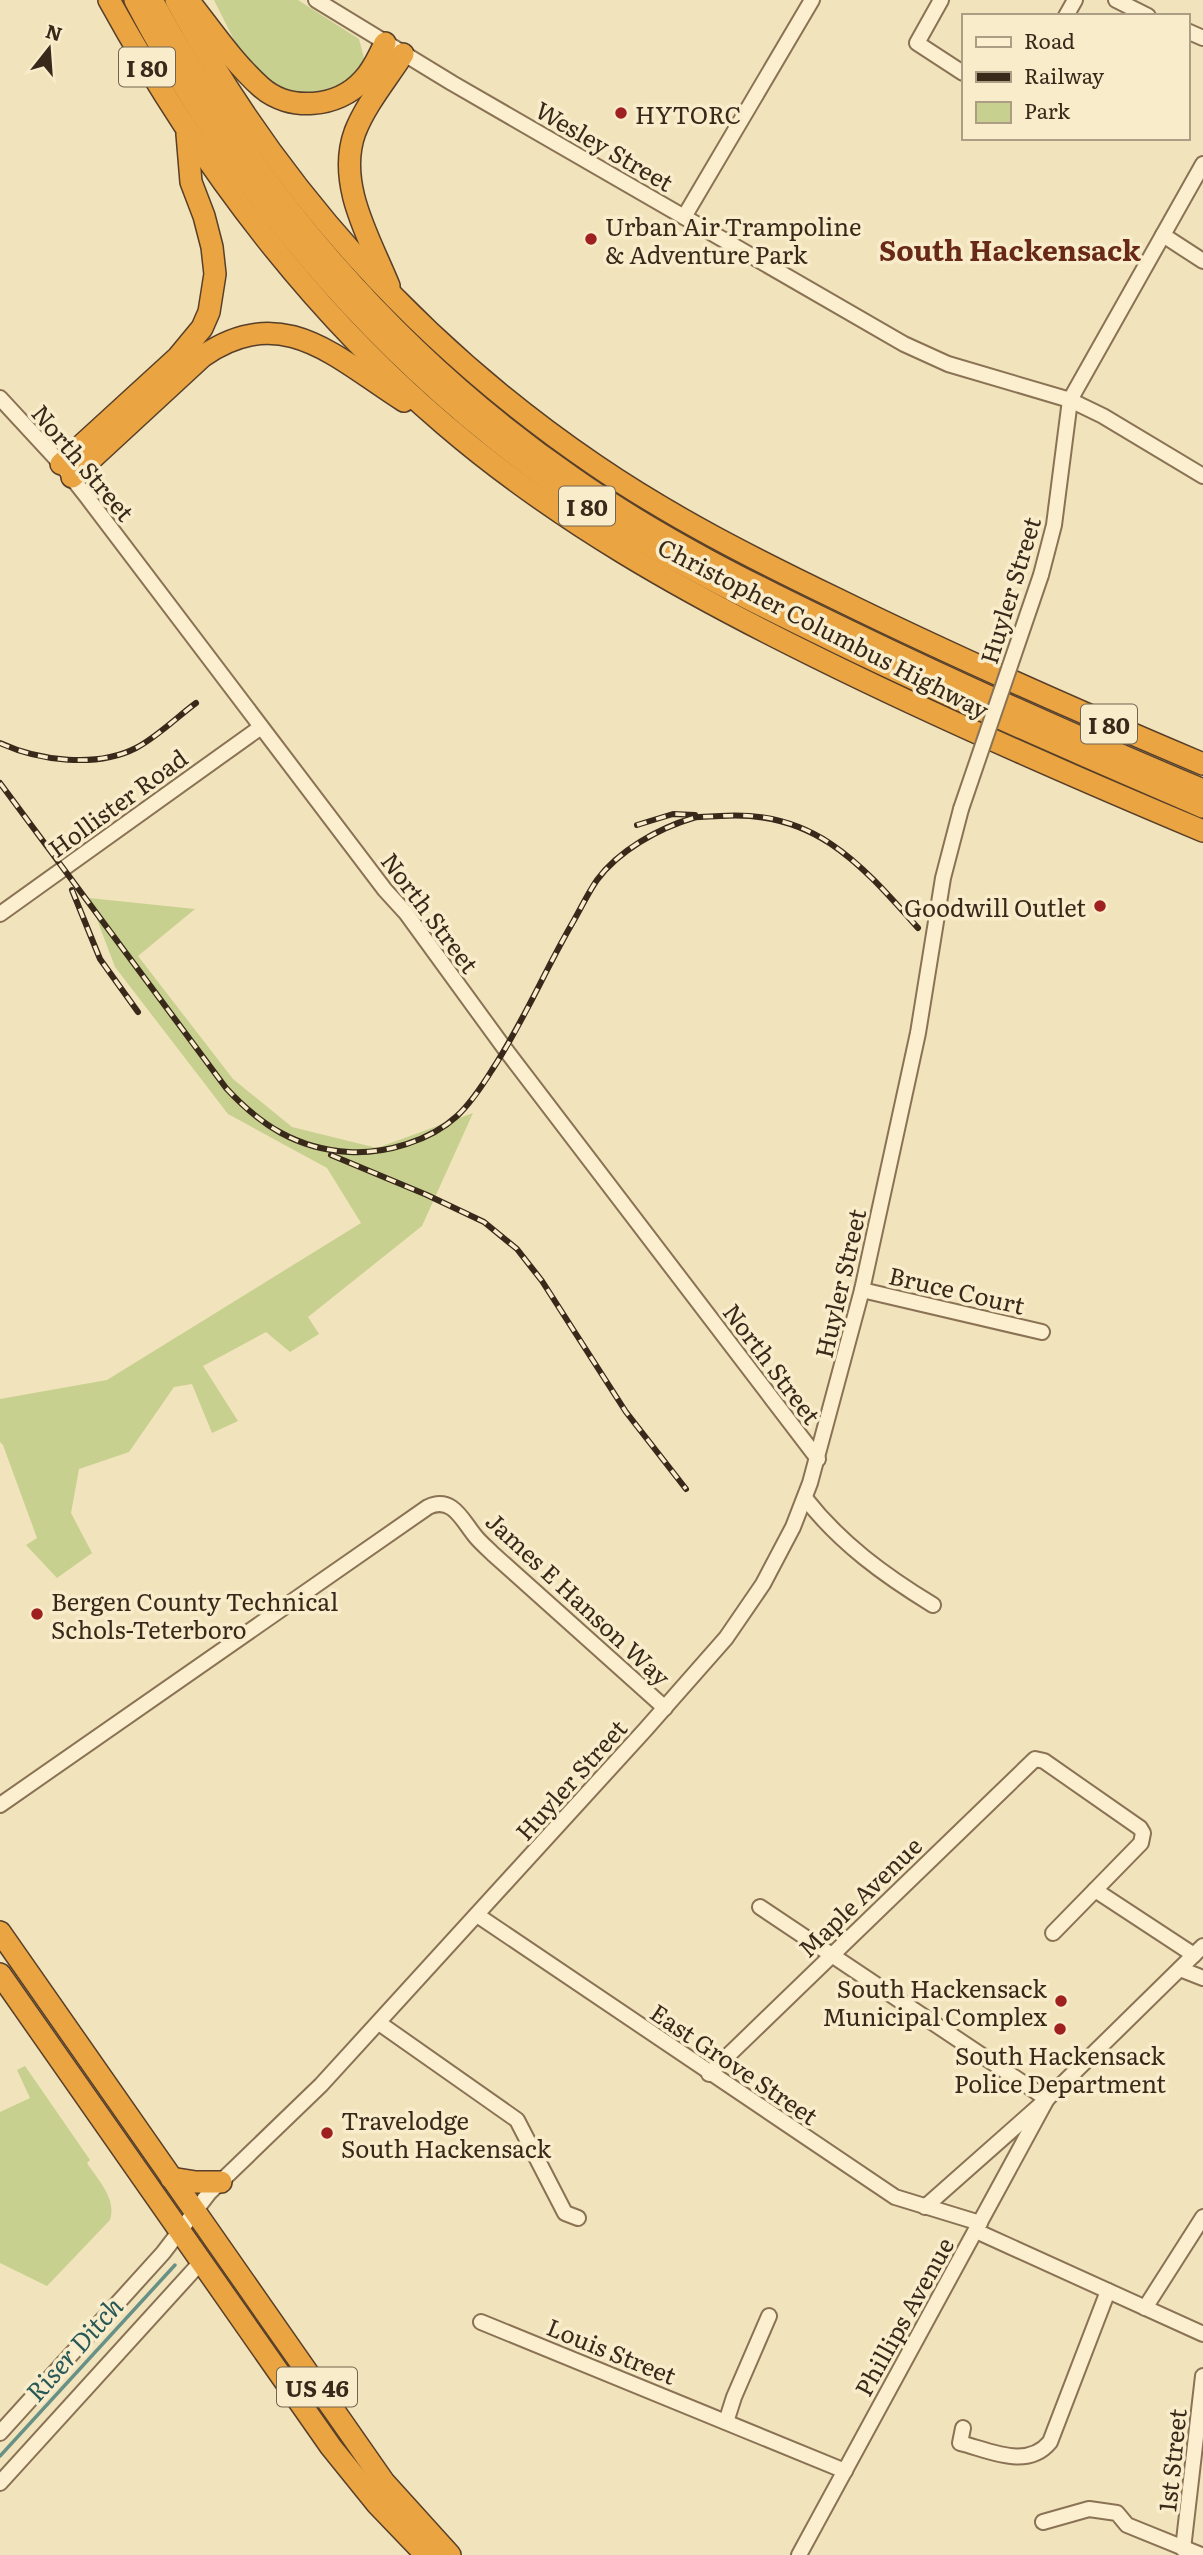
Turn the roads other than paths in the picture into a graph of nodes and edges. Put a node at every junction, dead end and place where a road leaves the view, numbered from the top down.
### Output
1 (109, 0) edge
2 (135, 0) edge
3 (152, 0) edge
4 (176, 0) edge
5 (188, 0) edge
6 (316, 0) edge
7 (812, 0) edge
8 (941, 0) edge
9 (1116, 0) edge
10 (1144, 14) edge
11 (394, 49) junction
12 (962, 72) edge
13 (187, 132) junction
14 (1203, 164) edge
15 (684, 217) junction
16 (1163, 235) junction
17 (1203, 261) edge
18 (394, 298) junction
19 (0, 398) edge
20 (1070, 400) junction
21 (460, 438) junction
22 (66, 470) junction
23 (1203, 476) edge
24 (261, 727) junction
25 (1203, 764) edge
26 (1203, 790) edge
27 (1203, 807) edge
28 (1203, 831) edge
29 (0, 914) edge
30 (862, 1290) junction
31 (1042, 1332) dead end
32 (818, 1459) junction
33 (805, 1498) junction
34 (933, 1605) dead end
35 (664, 1709) junction
36 (0, 1805) edge
37 (1095, 1890) junction
38 (760, 1907) dead end
39 (477, 1915) junction
40 (0, 1932) edge
41 (1052, 1933) dead end
42 (1198, 1951) edge
43 (831, 1955) junction
44 (1180, 1969) junction
45 (0, 1973) edge
46 (1203, 1978) edge
47 (379, 2023) junction
48 (60, 2059) junction
49 (709, 2074) junction
50 (1047, 2099) junction
51 (171, 2178) junction
52 (221, 2182) junction
53 (925, 2207) junction
54 (195, 2212) junction
55 (1203, 2217) edge
56 (578, 2218) dead end
57 (978, 2227) junction
58 (180, 2232) junction
59 (201, 2262) junction
60 (1108, 2291) junction
61 (1145, 2308) junction
62 (769, 2316) dead end
63 (481, 2322) dead end
64 (1203, 2334) edge
65 (307, 2373) junction
66 (1203, 2376) edge
67 (726, 2421) junction
68 (1200, 2424) edge
69 (963, 2428) dead end
70 (0, 2433) edge
71 (845, 2471) junction
72 (0, 2483) edge
73 (1043, 2522) dead end
74 (1183, 2549) junction
75 (426, 2555) edge
76 (450, 2555) edge
77 (799, 2555) edge
78 (1201, 2555) edge

1 - 13 highway, Christopher Columbus Highway / I 80
2 - 27 highway, Christopher Columbus Highway / I 80
3 - 26 highway, Christopher Columbus Highway / I 80
4 - 18 highway, Christopher Columbus Highway / I 80
5 - 11 highway
6 - 11 street, Wesley Street
7 - 15 street
8 - 12 street
9 - 10 street
11 - 15 street, Wesley Street
11 - 18 highway
13 - 21 highway, Christopher Columbus Highway / I 80
13 - 22 highway
14 - 16 street, Huyler Street
15 - 20 street, Wesley Street
16 - 17 street
16 - 20 street, Huyler Street
18 - 25 highway, Christopher Columbus Highway / I 80
19 - 22 street, North Street
20 - 23 street, Wesley Street
20 - 30 street, Huyler Street, bridge
21 - 22 highway
21 - 28 highway, Christopher Columbus Highway / I 80
22 - 24 street, North Street
24 - 29 street, Hollister Road
24 - 32 street, North Street
30 - 31 street, Bruce Court
30 - 32 street, Huyler Street
32 - 33 street, Huyler Street
33 - 34 street
33 - 35 street, Huyler Street
35 - 36 street, James E Hanson Way
35 - 39 street, Huyler Street
37 - 41 street
37 - 42 street
37 - 43 street, Maple Avenue
38 - 43 street
39 - 47 street, Huyler Street
39 - 49 street, East Grove Street
40 - 51 highway, US 46
42 - 44 street, Phillips Avenue
43 - 49 street, Maple Avenue
43 - 50 street
44 - 46 street
44 - 50 street, Phillips Avenue
45 - 48 highway, US 46
47 - 52 street, Huyler Street
47 - 56 street
48 - 54 highway
48 - 58 highway, US 46
49 - 53 street, East Grove Street
50 - 53 street, Phillips Avenue
50 - 57 street, Phillips Avenue
51 - 52 highway
51 - 54 highway, US 46
52 - 54 street, Huyler Street
53 - 57 street, East Grove Street
54 - 58 street, Huyler Street
54 - 65 highway, US 46
55 - 61 street
57 - 60 street, East Grove Street
57 - 71 street, Phillips Avenue
58 - 59 highway, US 46
58 - 65 highway
58 - 70 street, Huyler Street
59 - 72 street
59 - 75 highway, US 46
60 - 61 street, East Grove Street
60 - 69 street
61 - 64 street, East Grove Street
62 - 67 street
63 - 67 street, Louis Street
65 - 76 highway, US 46
66 - 68 street, 1st Street
67 - 71 street, Louis Street
68 - 74 street, 1st Street
71 - 77 street, Phillips Avenue
73 - 74 street
74 - 78 street

